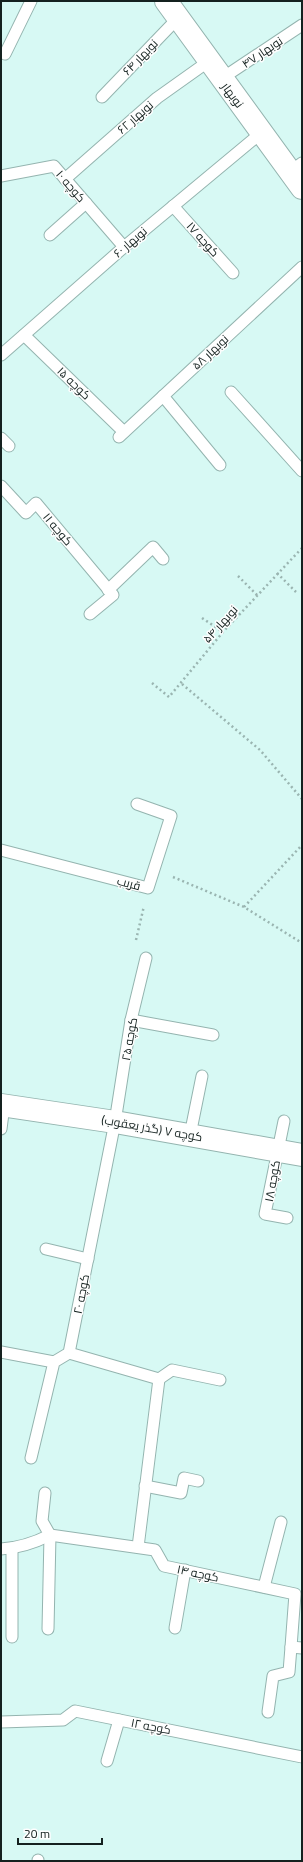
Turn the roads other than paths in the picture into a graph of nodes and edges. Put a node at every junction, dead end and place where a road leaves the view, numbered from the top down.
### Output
1 (31, 1) edge
2 (172, 9) edge
3 (302, 25) edge
4 (5, 54) dead end
5 (208, 61) junction
6 (222, 79) junction
7 (102, 97) dead end
8 (261, 133) junction
9 (298, 174) edge
10 (1, 176) edge
11 (65, 179) junction
12 (86, 203) junction
13 (173, 206) junction
14 (50, 235) dead end
15 (124, 247) junction
16 (302, 267) edge
17 (233, 272) dead end
18 (24, 335) junction
19 (1, 355) edge
20 (231, 392) dead end
21 (163, 396) junction
22 (121, 434) joint
23 (1, 438) edge
24 (9, 446) dead end
25 (220, 465) dead end
26 (302, 471) edge
27 (1, 486) edge
28 (163, 559) dead end
29 (110, 592) junction
30 (90, 614) dead end
31 (137, 804) dead end
32 (1, 850) edge
33 (146, 958) road end
34 (131, 1020) junction
35 (213, 1035) dead end
36 (202, 1076) dead end
37 (3, 1105) edge
38 (284, 1121) dead end
39 (115, 1122) junction
40 (1, 1129) edge
41 (190, 1135) junction
42 (277, 1150) junction
43 (302, 1155) edge
44 (287, 1218) dead end
45 (46, 1250) dead end
46 (88, 1260) junction
47 (1, 1352) edge
48 (69, 1353) junction
49 (54, 1362) junction
50 (159, 1380) junction
51 (220, 1380) dead end
52 (31, 1458) dead end
53 (198, 1481) dead end
54 (145, 1486) junction
55 (45, 1493) dead end
56 (281, 1522) dead end
57 (50, 1535) junction
58 (138, 1547) junction
59 (6, 1549) edge
60 (185, 1570) junction
61 (264, 1587) junction
62 (175, 1628) dead end
63 (48, 1629) dead end
64 (12, 1637) dead end
65 (297, 1647) edge
66 (268, 1712) dead end
67 (119, 1720) junction
68 (1, 1722) edge
69 (302, 1757) edge
70 (108, 1761) dead end

1 - 4 lane
2 - 5 street, نوبهار
2 - 7 lane, نوبهار ۶۴
3 - 6 lane, نوبهار ۴۷
5 - 6 street, نوبهار
5 - 11 lane, نوبهار ۶۲
6 - 8 street, نوبهار
8 - 9 street, نوبهار
8 - 13 lane, نوبهار ۶۰
10 - 11 lane, کوچه ۱۰
11 - 12 lane, کوچه ۱۰
12 - 14 lane
12 - 15 lane, کوچه ۱۰
13 - 15 lane, نوبهار ۶۰
13 - 17 lane, کوچه ۱۷
15 - 18 lane, نوبهار ۶۰
16 - 21 lane, نوبهار ۵۸
18 - 19 lane, نوبهار ۶۰
18 - 22 lane, کوچه ۱۵
20 - 26 lane
21 - 22 lane, نوبهار ۵۸
21 - 25 lane
23 - 24 lane
27 - 29 lane, کوچه ۱۱
28 - 29 lane
29 - 30 lane
31 - 32 lane, قریب
33 - 34 lane, کوچه ۲۵
34 - 35 lane
34 - 39 lane, کوچه ۲۵
36 - 41 lane
37 - 39 street, کوچه ۷ (گذر یعقوب)
37 - 40 lane
38 - 42 lane
39 - 41 street, کوچه ۷ (گذر یعقوب)
39 - 46 lane, کوچه ۲۰
41 - 42 street, کوچه ۷ (گذر یعقوب)
42 - 43 street, کوچه ۷ (گذر یعقوب)
42 - 44 lane, کوچه ۱۸
45 - 46 lane
46 - 48 lane, کوچه ۲۰
47 - 49 lane
48 - 49 lane
48 - 50 lane
49 - 52 lane
50 - 51 lane
50 - 54 lane
53 - 54 lane
54 - 58 lane
55 - 57 lane
56 - 61 lane
57 - 58 lane, کوچه ۱۴
57 - 59 lane
57 - 63 lane
58 - 60 lane, کوچه ۱۴
59 - 64 lane
60 - 61 lane, کوچه ۱۴
60 - 62 lane
61 - 65 lane, کوچه ۱۴
65 - 66 lane
67 - 68 lane, کوچه ۱۲
67 - 69 lane, کوچه ۱۲
67 - 70 lane

